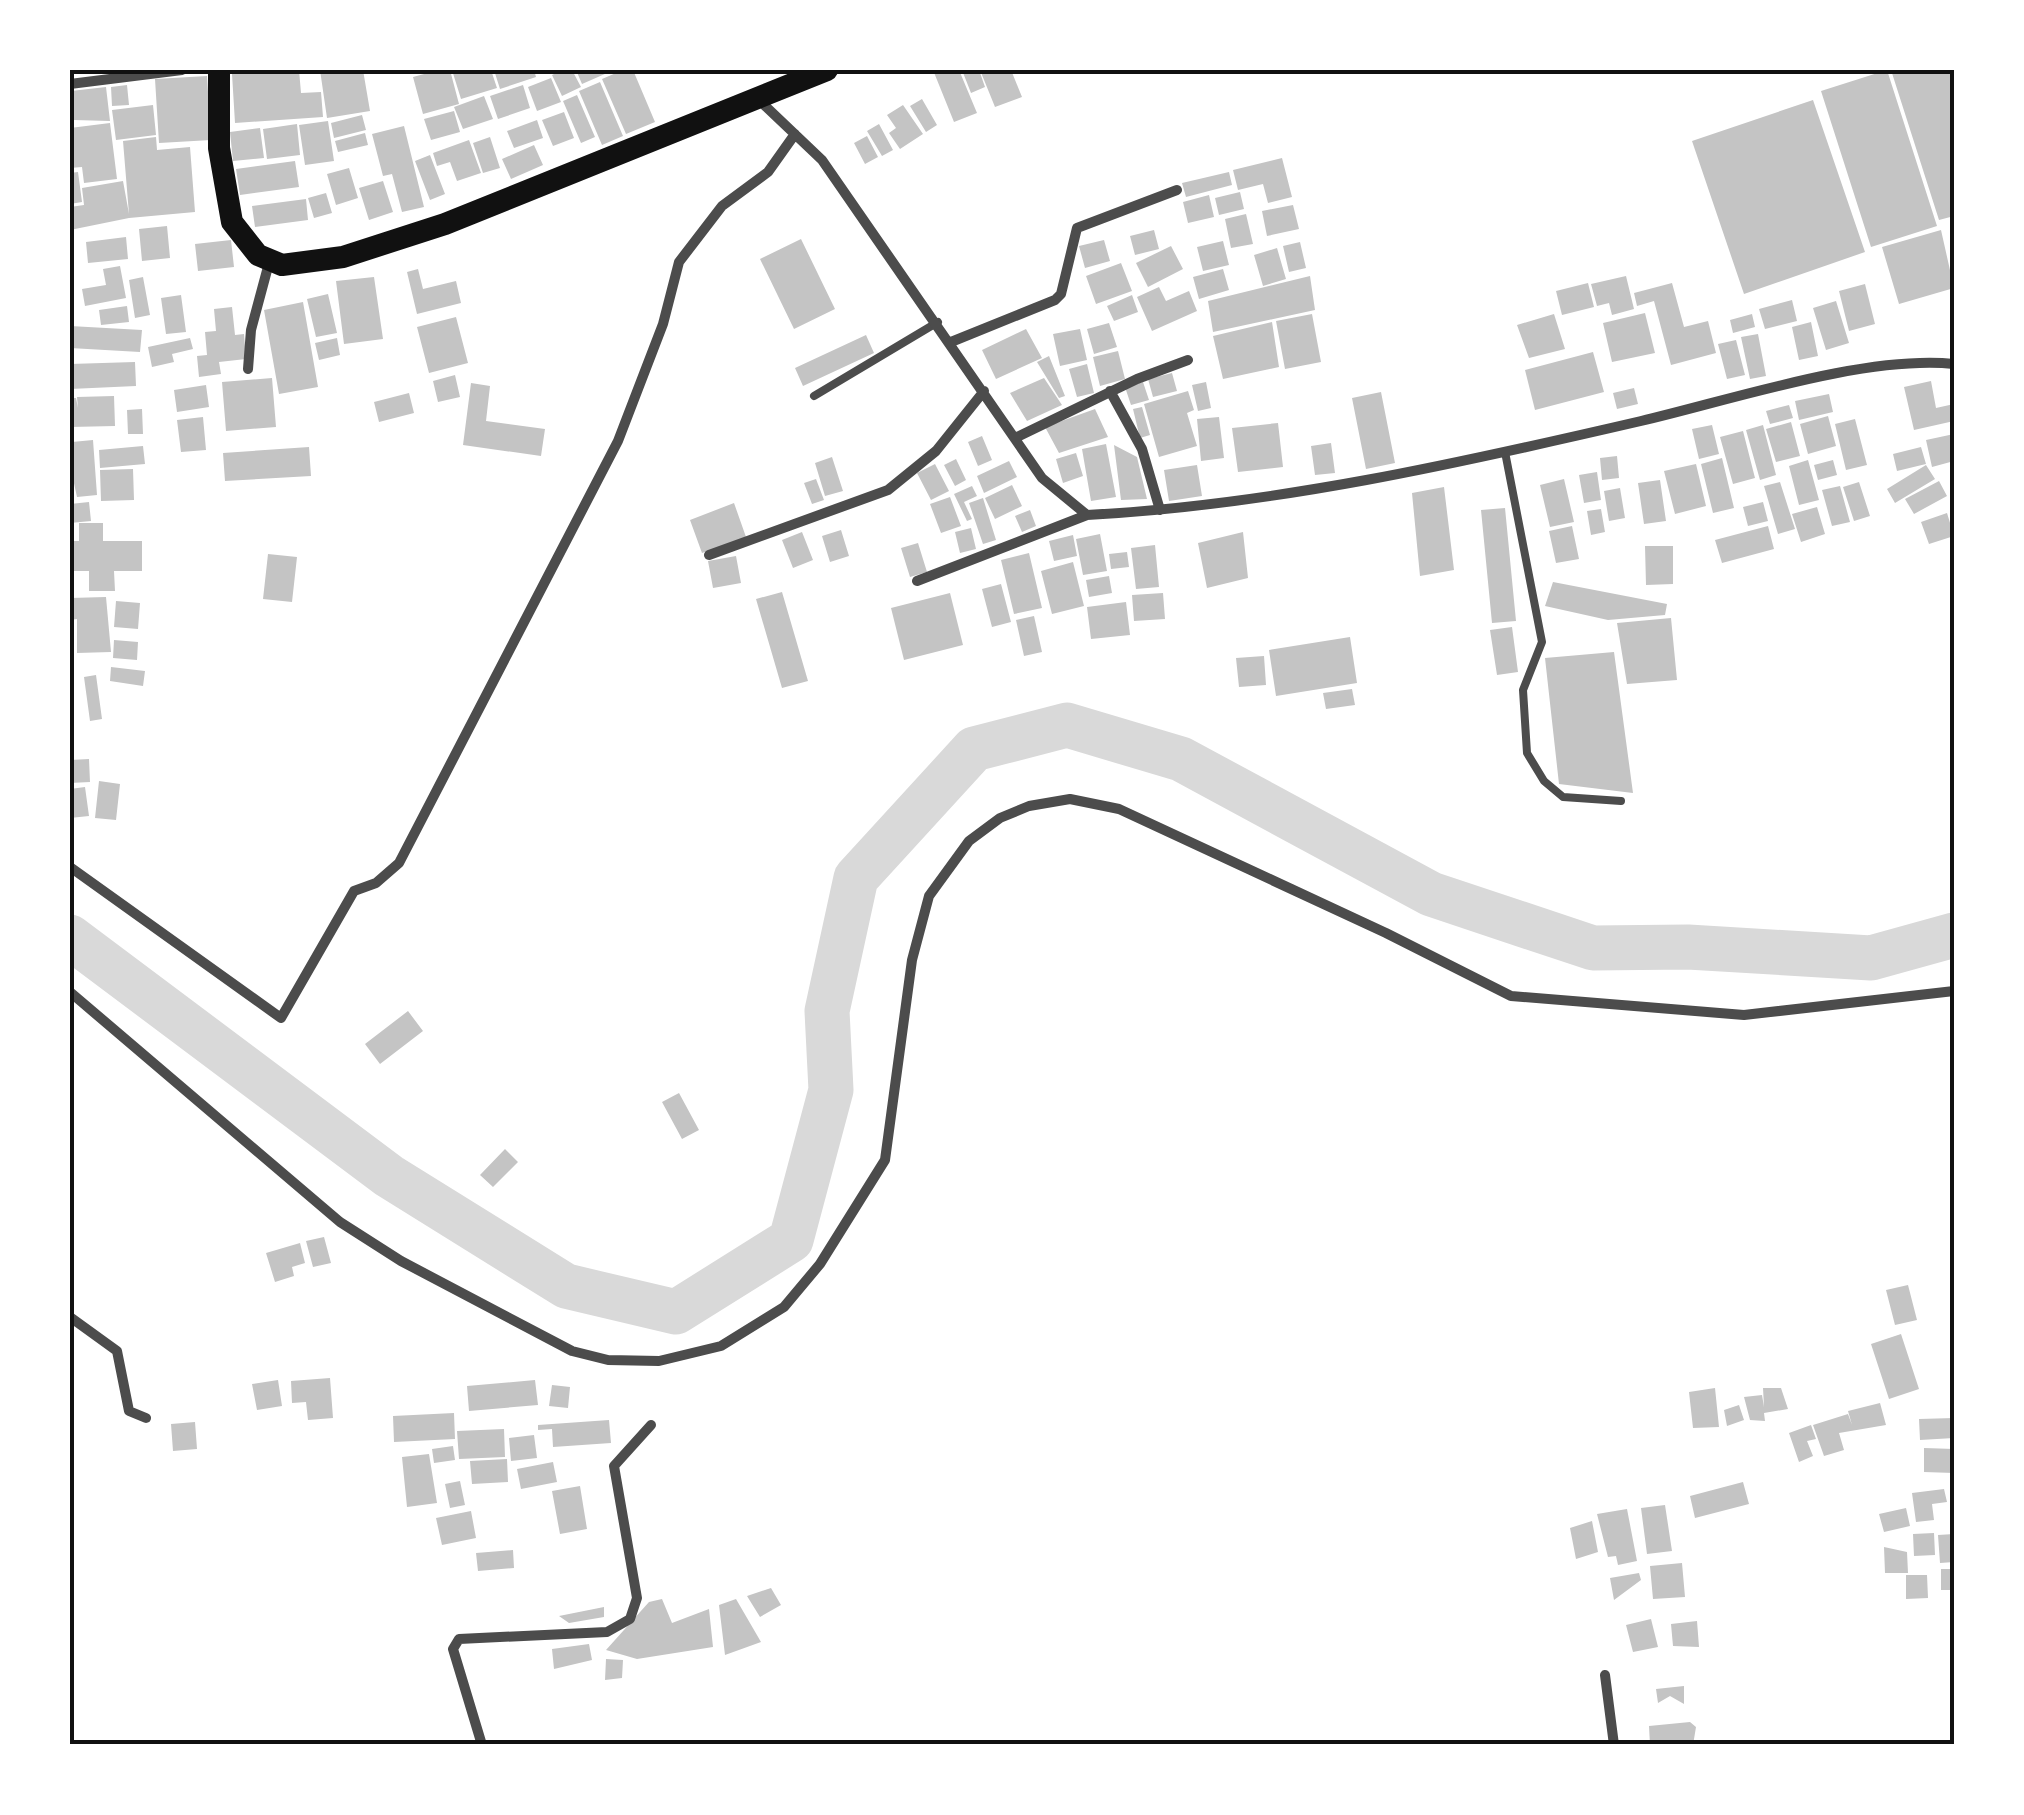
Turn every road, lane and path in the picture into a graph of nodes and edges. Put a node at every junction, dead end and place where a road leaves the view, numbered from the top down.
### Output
1 (182, 70) edge
2 (219, 70) edge
3 (827, 70) edge
4 (70, 84) edge
5 (758, 99) junction
6 (795, 134) junction
7 (1177, 190) dead end
8 (269, 263) junction
9 (938, 322) junction
10 (951, 342) junction
11 (1188, 360) dead end
12 (1954, 364) edge
13 (248, 369) dead end
14 (984, 391) junction
15 (1110, 391) junction
16 (814, 396) dead end
17 (1015, 438) junction
18 (1505, 452) junction
19 (1160, 510) junction
20 (1087, 516) junction
21 (709, 555) dead end
22 (917, 581) dead end
23 (1621, 801) dead end
24 (70, 867) edge
25 (1954, 990) edge
26 (70, 992) edge
27 (70, 1317) edge
28 (146, 1418) dead end
29 (651, 1426) dead end
30 (1605, 1675) dead end
31 (482, 1745) edge
32 (1614, 1745) edge

1 - 4 street
2 - 8 main road
3 - 5 main road
5 - 6 street
5 - 8 main road
6 - 9 street
6 - 24 street
7 - 10 street
8 - 13 street
9 - 10 street
9 - 16 lane
10 - 14 street
11 - 15 street
12 - 18 street
14 - 17 street
14 - 21 street
15 - 17 street
15 - 19 street
17 - 20 street
18 - 19 street
18 - 23 lane
19 - 20 street
20 - 22 street
25 - 26 street
27 - 28 street
29 - 31 street
30 - 32 street

